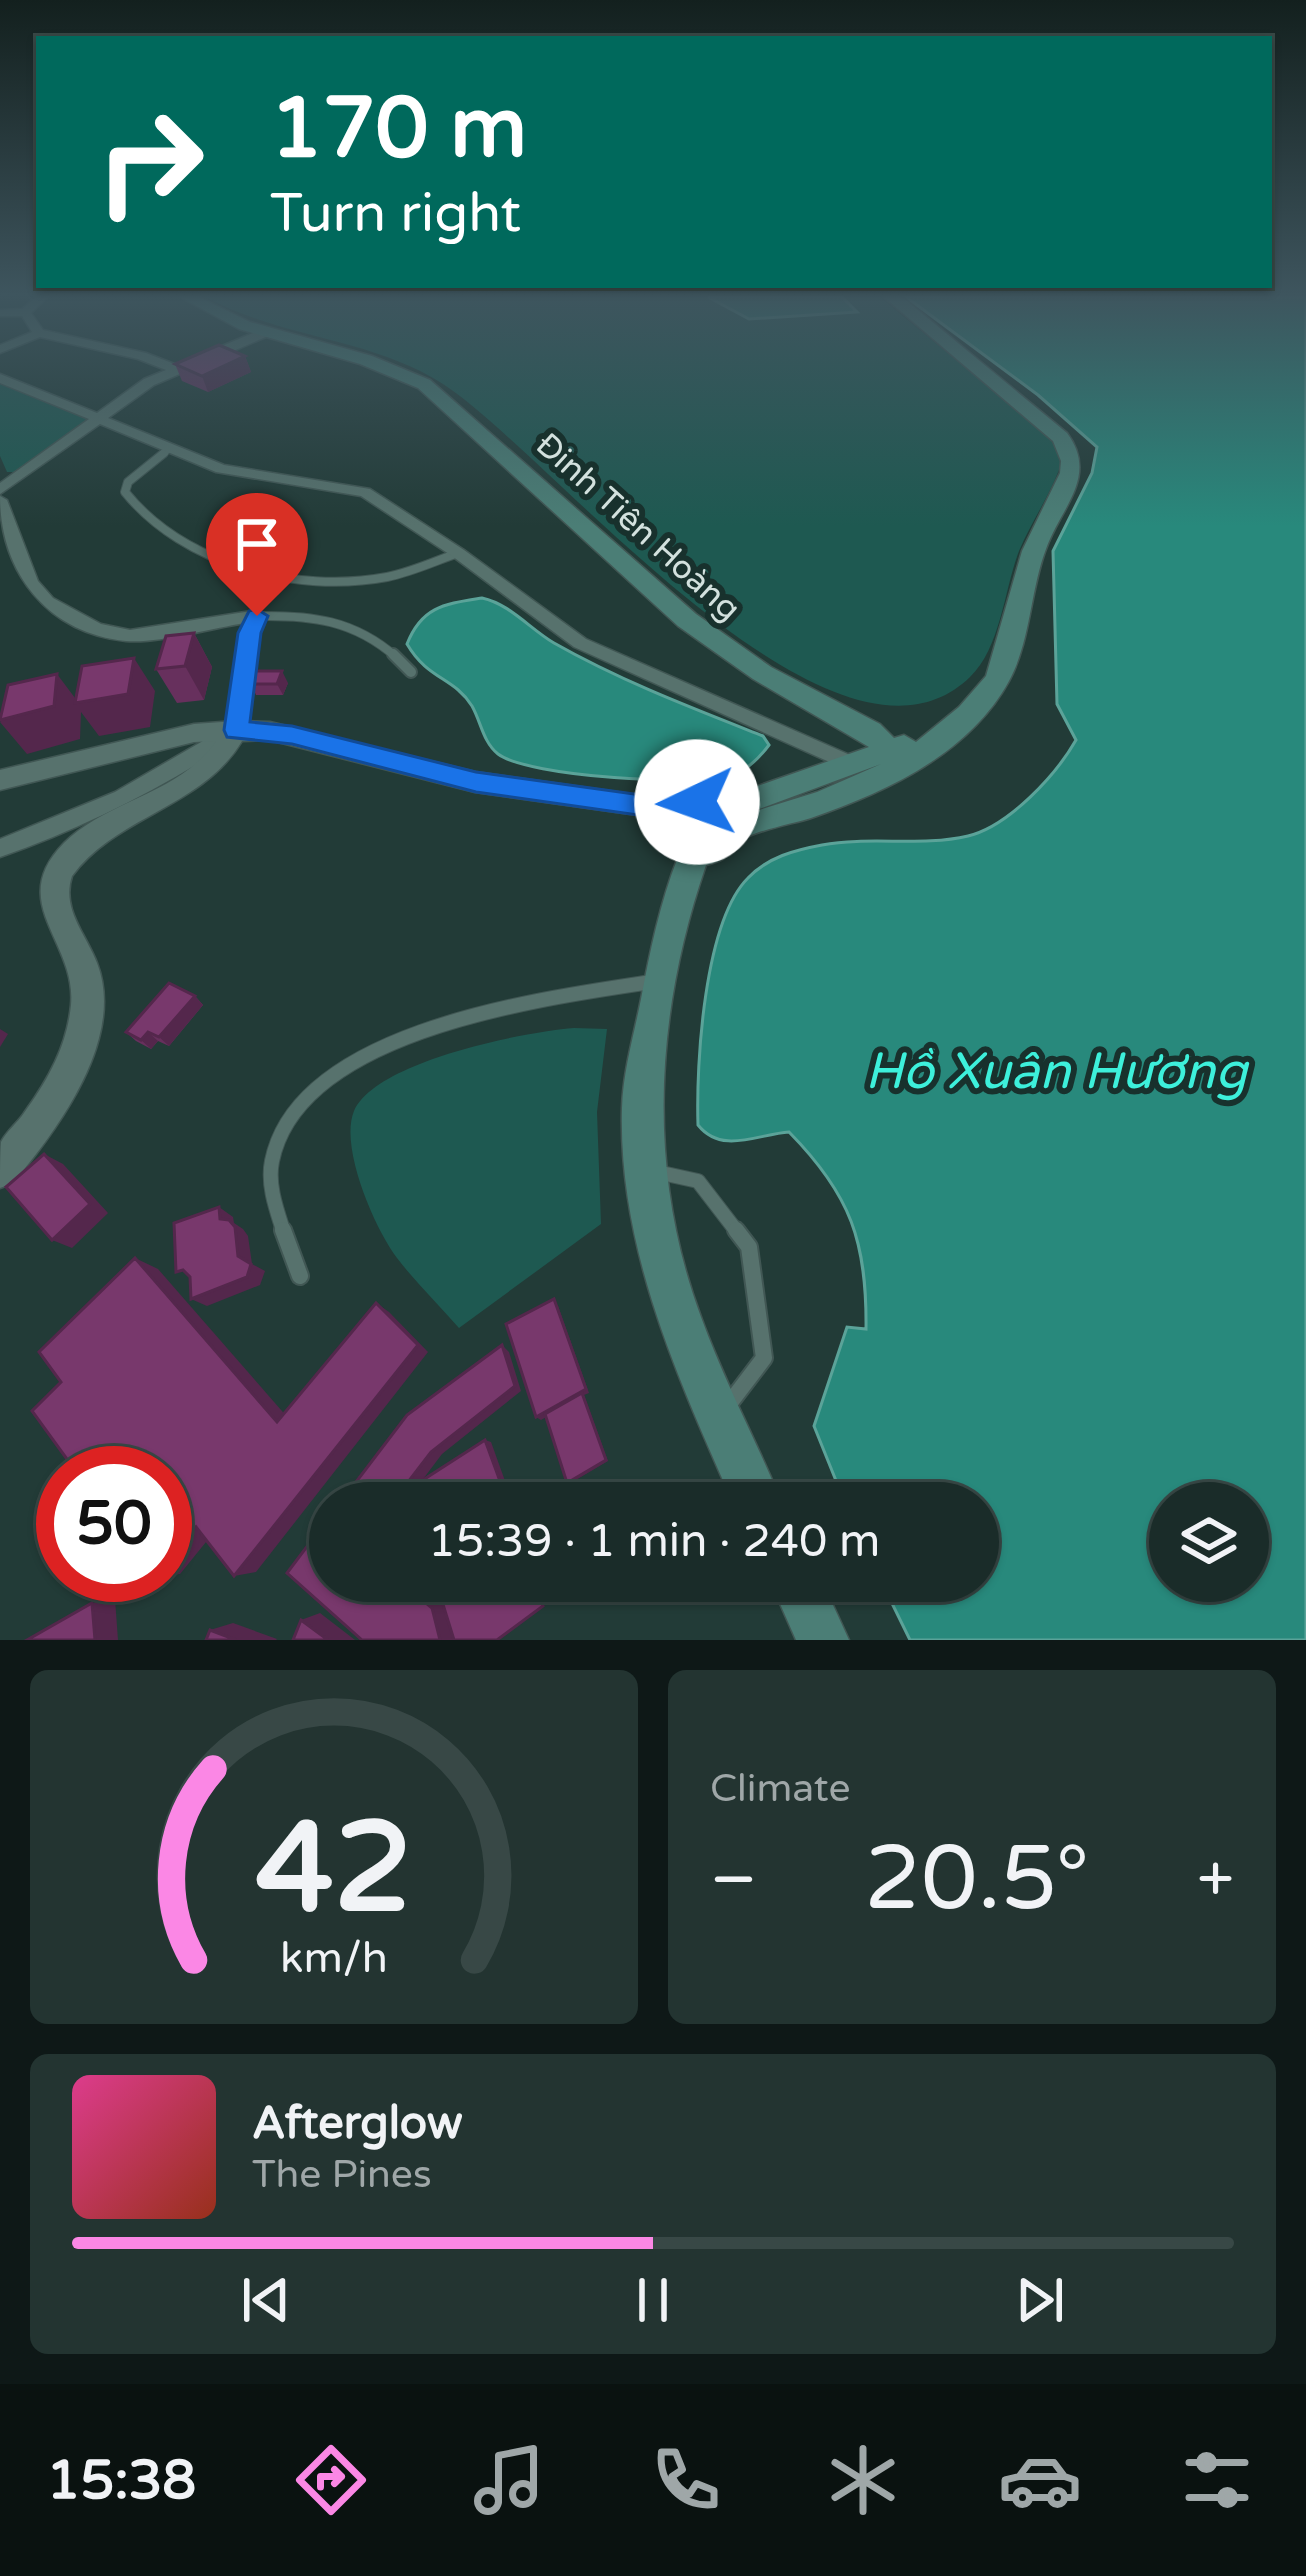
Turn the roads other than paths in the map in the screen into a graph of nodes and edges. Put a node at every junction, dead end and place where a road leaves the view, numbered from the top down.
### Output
1 (168, 374) edge
2 (403, 374) edge
3 (984, 374) edge
4 (0, 378) edge
5 (95, 418) junction
6 (168, 451) junction
7 (1, 490) edge
8 (458, 553) junction
9 (257, 616) junction
10 (411, 672) dead end
11 (236, 730) junction
12 (899, 759) junction
13 (851, 764) junction
14 (0, 780) edge
15 (680, 811) junction
16 (729, 820) junction
17 (0, 848) edge
18 (697, 849) junction
19 (661, 981) junction
20 (642, 1169) junction
21 (0, 1170) edge
22 (300, 1276) dead end
23 (719, 1418) junction
24 (748, 1482) edge
25 (805, 1602) edge
26 (823, 1640) edge

1 - 5 street
2 - 12 main road, Đinh Tiên Hoàng
3 - 12 main road
4 - 5 street
5 - 6 street
5 - 7 street
6 - 8 street
6 - 8 lane
7 - 9 street
8 - 13 street
9 - 10 lane
9 - 11 street
11 - 14 street
11 - 15 street
11 - 17 street
11 - 21 street
12 - 13 main road
12 - 16 main road
13 - 16 main road
15 - 16 main road
15 - 18 main road
16 - 18 main road
18 - 19 main road
19 - 20 main road
19 - 22 lane
20 - 23 main road
20 - 23 lane
23 - 24 main road
25 - 26 main road

